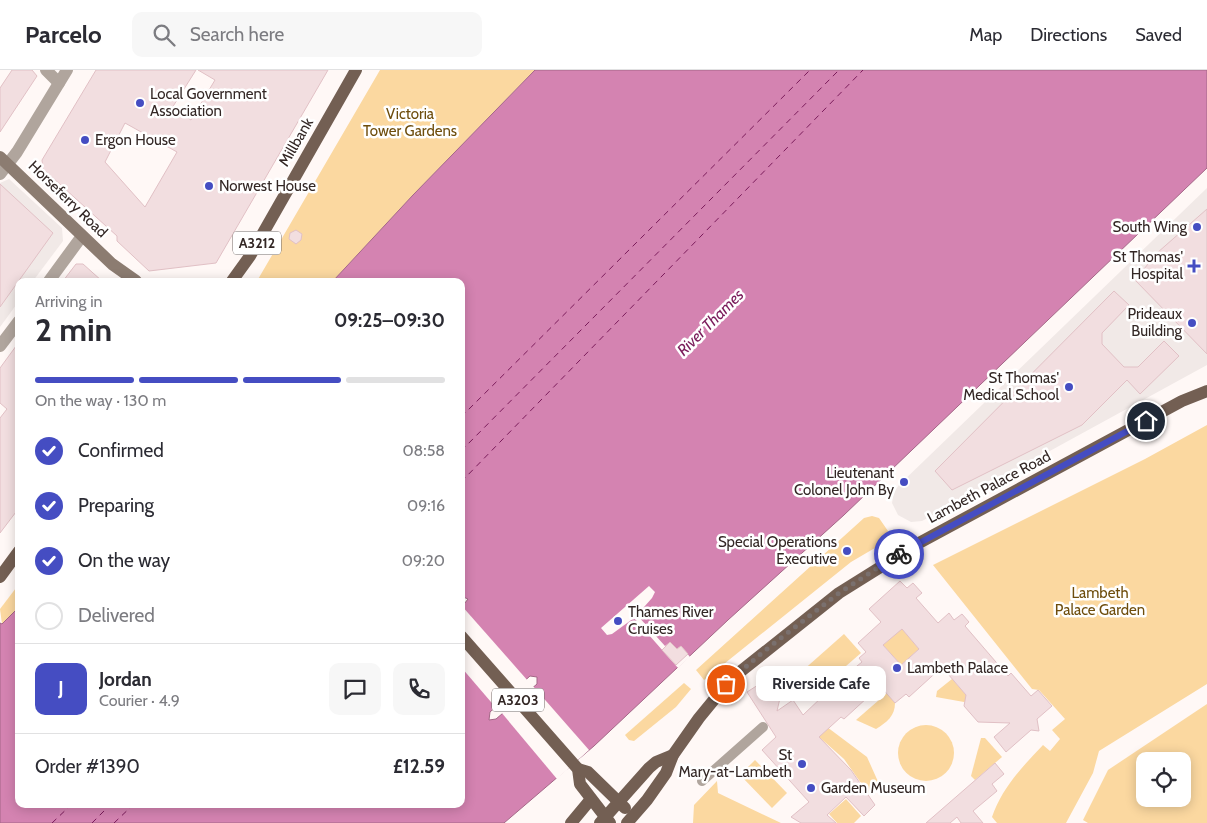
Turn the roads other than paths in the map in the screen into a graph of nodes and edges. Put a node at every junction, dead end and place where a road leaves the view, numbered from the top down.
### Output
1 (46, 70) edge
2 (67, 70) edge
3 (356, 70) edge
4 (59, 83) junction
5 (2, 165) edge
6 (82, 236) junction
7 (112, 264) junction
8 (51, 278) edge
9 (120, 278) edge
10 (132, 278) edge
11 (234, 278) edge
12 (15, 326) edge
13 (0, 346) edge
14 (1207, 391) edge
15 (15, 556) edge
16 (0, 577) edge
17 (465, 641) edge
18 (763, 727) dead end
19 (673, 755) junction
20 (576, 767) junction
21 (702, 781) dead end
22 (591, 798) junction
23 (620, 802) junction
24 (632, 821) edge
25 (605, 822) edge
26 (571, 823) edge

1 - 4 street
2 - 4 street
3 - 11 main road, Millbank / A3212
4 - 5 street
5 - 6 main road, Horseferry Road
6 - 7 main road, Horseferry Road
6 - 8 street
7 - 9 main road, Horseferry Road
7 - 10 main road, Horseferry Road
12 - 13 street
14 - 19 main road, Lambeth Palace Road
15 - 16 main road
17 - 20 main road, A3203
18 - 21 street
19 - 23 main road, Lambeth Palace Road
19 - 24 main road, Lambeth Palace Road
20 - 22 main road, A3203
20 - 23 main road
22 - 25 main road, A3203
22 - 26 main road
23 - 24 main road
23 - 25 main road, Lambeth Palace Road

